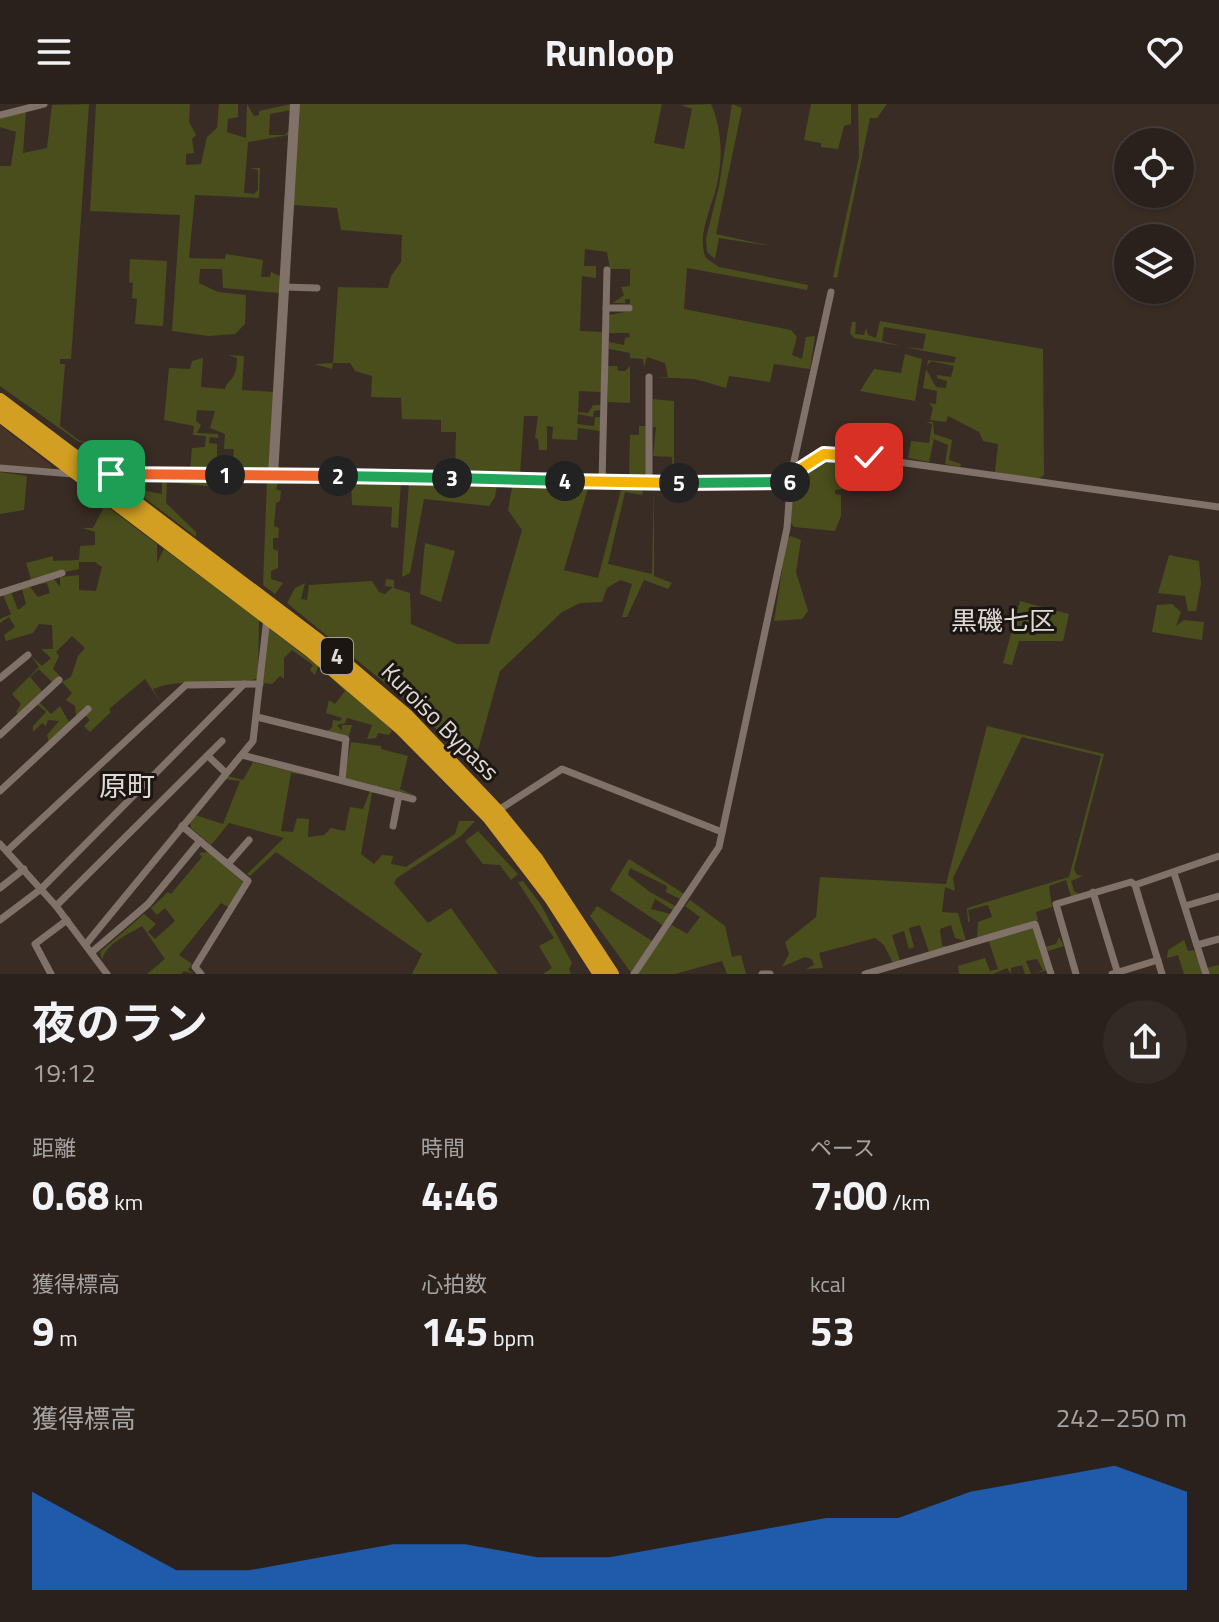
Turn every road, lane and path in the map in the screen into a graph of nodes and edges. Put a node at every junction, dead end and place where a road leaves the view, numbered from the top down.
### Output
1 (44, 104) edge
2 (295, 104) edge
3 (0, 115) edge
4 (607, 270) dead end
5 (285, 287) junction
6 (317, 288) dead end
7 (831, 292) dead end
8 (606, 308) junction
9 (629, 308) dead end
10 (649, 377) dead end
11 (0, 400) edge
12 (0, 415) edge
13 (0, 468) edge
14 (79, 474) junction
15 (97, 474) junction
16 (273, 475) junction
17 (790, 480) junction
18 (602, 482) junction
19 (649, 482) junction
20 (1219, 507) edge
21 (62, 573) dead end
22 (0, 593) edge
23 (267, 618) junction
24 (28, 655) dead end
25 (0, 678) edge
26 (59, 680) dead end
27 (244, 684) junction
28 (260, 684) junction
29 (88, 709) dead end
30 (257, 717) junction
31 (0, 735) edge
32 (222, 741) dead end
33 (242, 755) junction
34 (208, 756) junction
35 (226, 773) junction
36 (342, 780) junction
37 (0, 791) edge
38 (399, 795) junction
39 (413, 799) dead end
40 (493, 814) junction
41 (182, 826) junction
42 (393, 826) dead end
43 (722, 832) junction
44 (249, 840) dead end
45 (200, 841) junction
46 (0, 844) edge
47 (7, 851) junction
48 (1219, 856) edge
49 (228, 864) junction
50 (24, 869) junction
51 (1174, 873) junction
52 (1135, 885) junction
53 (0, 888) edge
54 (41, 889) junction
55 (1093, 892) junction
56 (1219, 896) edge
57 (56, 906) junction
58 (1185, 906) junction
59 (108, 916) junction
60 (0, 920) edge
61 (67, 920) junction
62 (119, 930) junction
63 (1219, 939) edge
64 (86, 944) junction
65 (1197, 945) junction
66 (92, 952) junction
67 (1158, 960) junction
68 (1116, 973) edge
69 (51, 974) edge
70 (107, 974) edge
71 (201, 974) edge
72 (600, 974) edge
73 (612, 974) edge
74 (634, 974) edge
75 (762, 974) edge
76 (770, 974) edge
77 (865, 974) edge
78 (1051, 974) edge
79 (1076, 974) edge
80 (1162, 974) edge
81 (1206, 974) edge

1 - 3 street
2 - 5 street
4 - 8 street
5 - 6 street
5 - 16 street
7 - 17 street
8 - 9 street
8 - 18 street
10 - 19 street
11 - 15 highway, Kuroiso Bypass / 4
12 - 14 highway, Kuroiso Bypass / 4
13 - 14 street
14 - 15 street
14 - 23 highway, Kuroiso Bypass / 4
15 - 16 street
15 - 40 highway, Kuroiso Bypass / 4
16 - 18 street
17 - 19 street
17 - 20 street
17 - 43 street
18 - 19 street
21 - 22 street
23 - 28 street
23 - 40 highway, Kuroiso Bypass / 4
24 - 25 street
26 - 31 street
27 - 28 street
27 - 47 street
27 - 54 street
28 - 30 street
29 - 37 street
30 - 33 street
30 - 36 street
32 - 34 street
33 - 35 street
33 - 36 street
34 - 35 street
34 - 57 street
35 - 41 street
36 - 38 street
38 - 39 street
38 - 42 street
40 - 43 street
40 - 72 highway, Kuroiso Bypass / 4
40 - 73 highway, Kuroiso Bypass / 4
41 - 45 street
41 - 59 street
43 - 74 street
44 - 49 street
45 - 49 street
45 - 62 street
46 - 47 street
47 - 50 street
48 - 51 street
49 - 71 street
50 - 53 street
50 - 54 street
51 - 52 street
51 - 58 street
52 - 55 street
52 - 67 street
54 - 57 street
54 - 60 street
55 - 68 street
55 - 79 street
56 - 58 street
57 - 61 street
58 - 65 street
59 - 62 street
59 - 64 street
61 - 64 street
61 - 69 street
62 - 66 street
63 - 65 street
64 - 66 street
65 - 81 street
66 - 70 street
67 - 68 street
67 - 80 street
75 - 76 street
77 - 78 street

